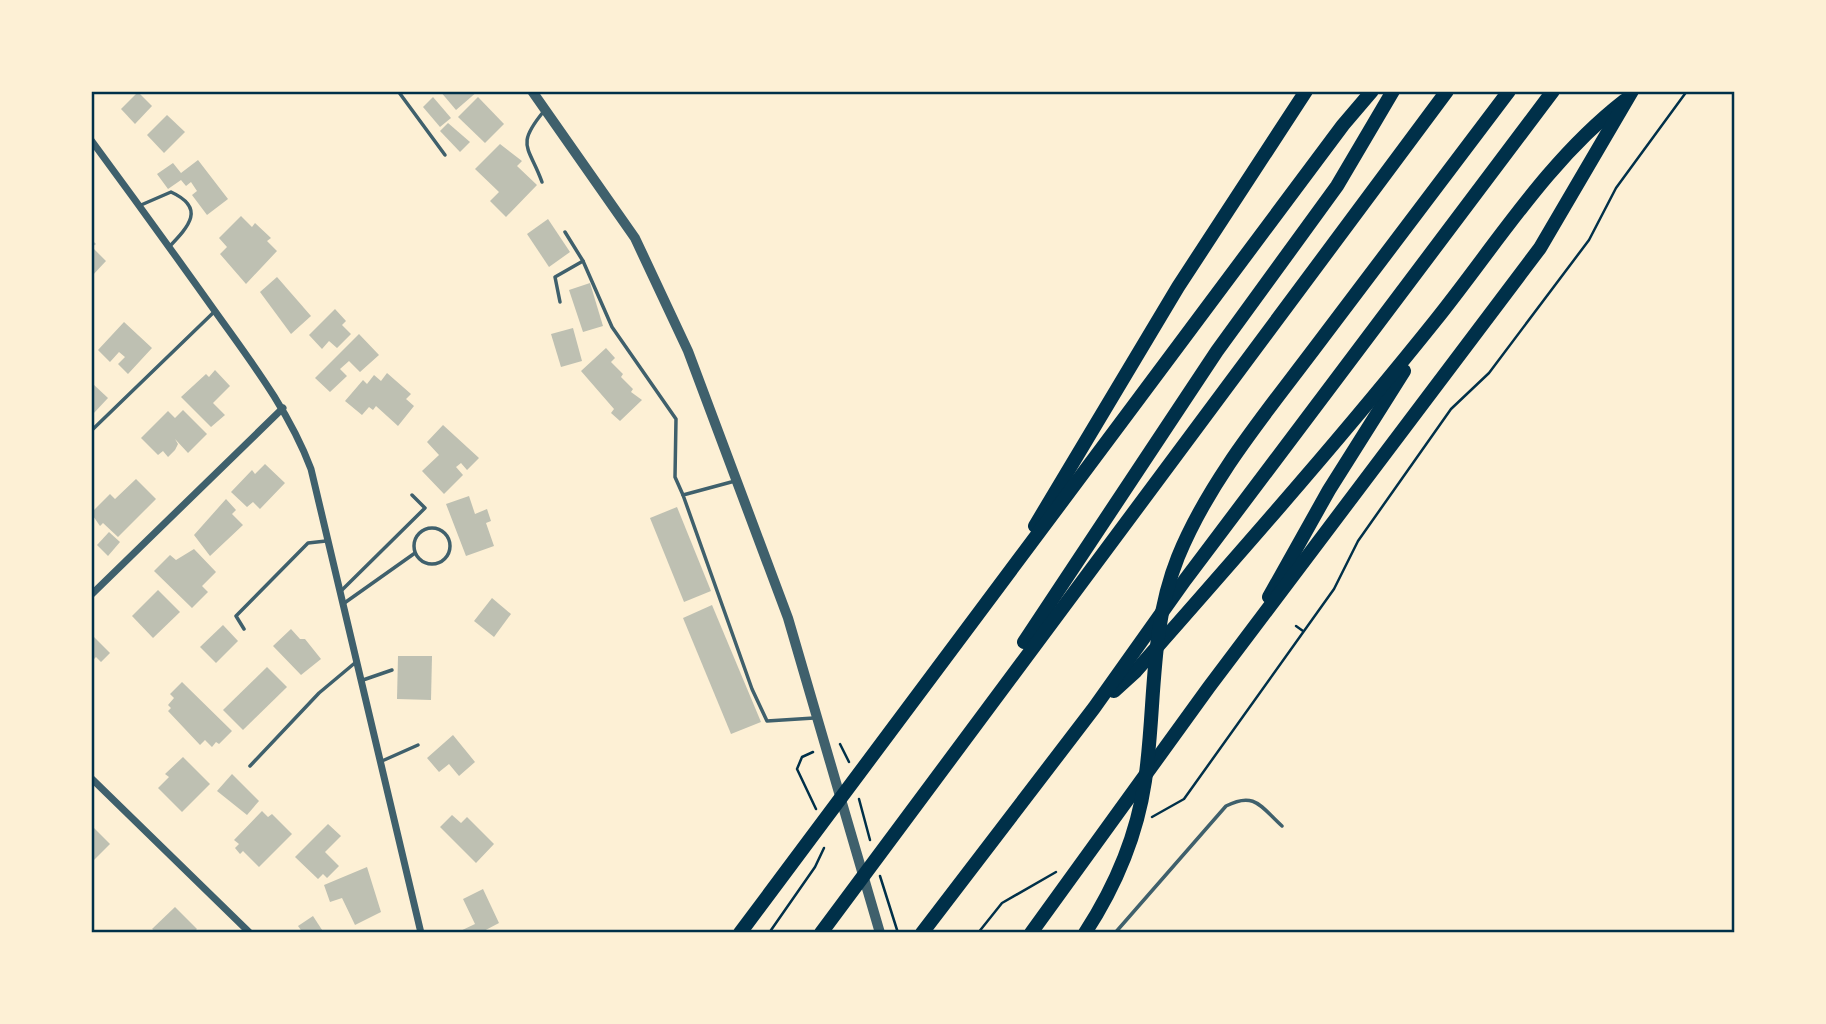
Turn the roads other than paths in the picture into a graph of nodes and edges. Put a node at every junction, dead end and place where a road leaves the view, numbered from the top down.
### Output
1 (398, 91) edge
2 (532, 91) edge
3 (1306, 91) edge
4 (1372, 91) edge
5 (1393, 91) edge
6 (1447, 91) edge
7 (1509, 91) edge
8 (1553, 91) edge
9 (1632, 91) edge
10 (1639, 91) edge
11 (545, 110) junction
12 (91, 140) edge
13 (445, 155) dead end
14 (542, 182) dead end
15 (139, 205) junction
16 (565, 232) dead end
17 (169, 247) junction
18 (583, 261) junction
19 (560, 302) dead end
20 (215, 311) junction
21 (1436, 320) junction
22 (282, 408) junction
23 (91, 431) edge
24 (737, 481) junction
25 (412, 495) dead end
26 (683, 495) junction
27 (328, 540) junction
28 (415, 552) junction
29 (340, 591) junction
30 (91, 595) edge
31 (343, 604) junction
32 (972, 625) junction
33 (244, 629) dead end
34 (1243, 642) junction
35 (356, 663) junction
36 (392, 670) dead end
37 (361, 681) junction
38 (1094, 708) junction
39 (817, 717) junction
40 (418, 746) dead end
41 (380, 762) junction
42 (250, 766) dead end
43 (941, 768) junction
44 (91, 778) edge
45 (1282, 826) dead end
46 (741, 930) edge
47 (248, 932) edge
48 (422, 933) edge
49 (821, 933) edge
50 (880, 933) edge
51 (922, 933) edge
52 (1031, 933) edge
53 (1085, 933) edge
54 (1115, 933) edge

1 - 13 lane
2 - 11 street
3 - 32 highway
4 - 32 highway
5 - 43 highway
6 - 43 highway
7 - 53 highway
8 - 38 highway
9 - 34 highway
10 - 21 highway
11 - 14 lane
11 - 24 street
12 - 15 street
15 - 17 street
15 - 17 lane
16 - 18 lane
17 - 20 street
18 - 19 lane
18 - 26 lane
20 - 22 street
20 - 23 lane
21 - 34 highway
21 - 38 highway
22 - 27 street
22 - 30 street
24 - 26 lane
24 - 39 street
25 - 29 lane
26 - 39 lane
27 - 29 street
27 - 33 lane
28 - 28 lane
28 - 31 lane
29 - 31 street
31 - 35 street
32 - 46 highway
34 - 52 highway
35 - 37 street
35 - 42 lane
36 - 37 lane
37 - 41 street
38 - 51 highway
39 - 50 street
40 - 41 lane
41 - 48 street
43 - 49 highway
44 - 47 street
45 - 54 lane

